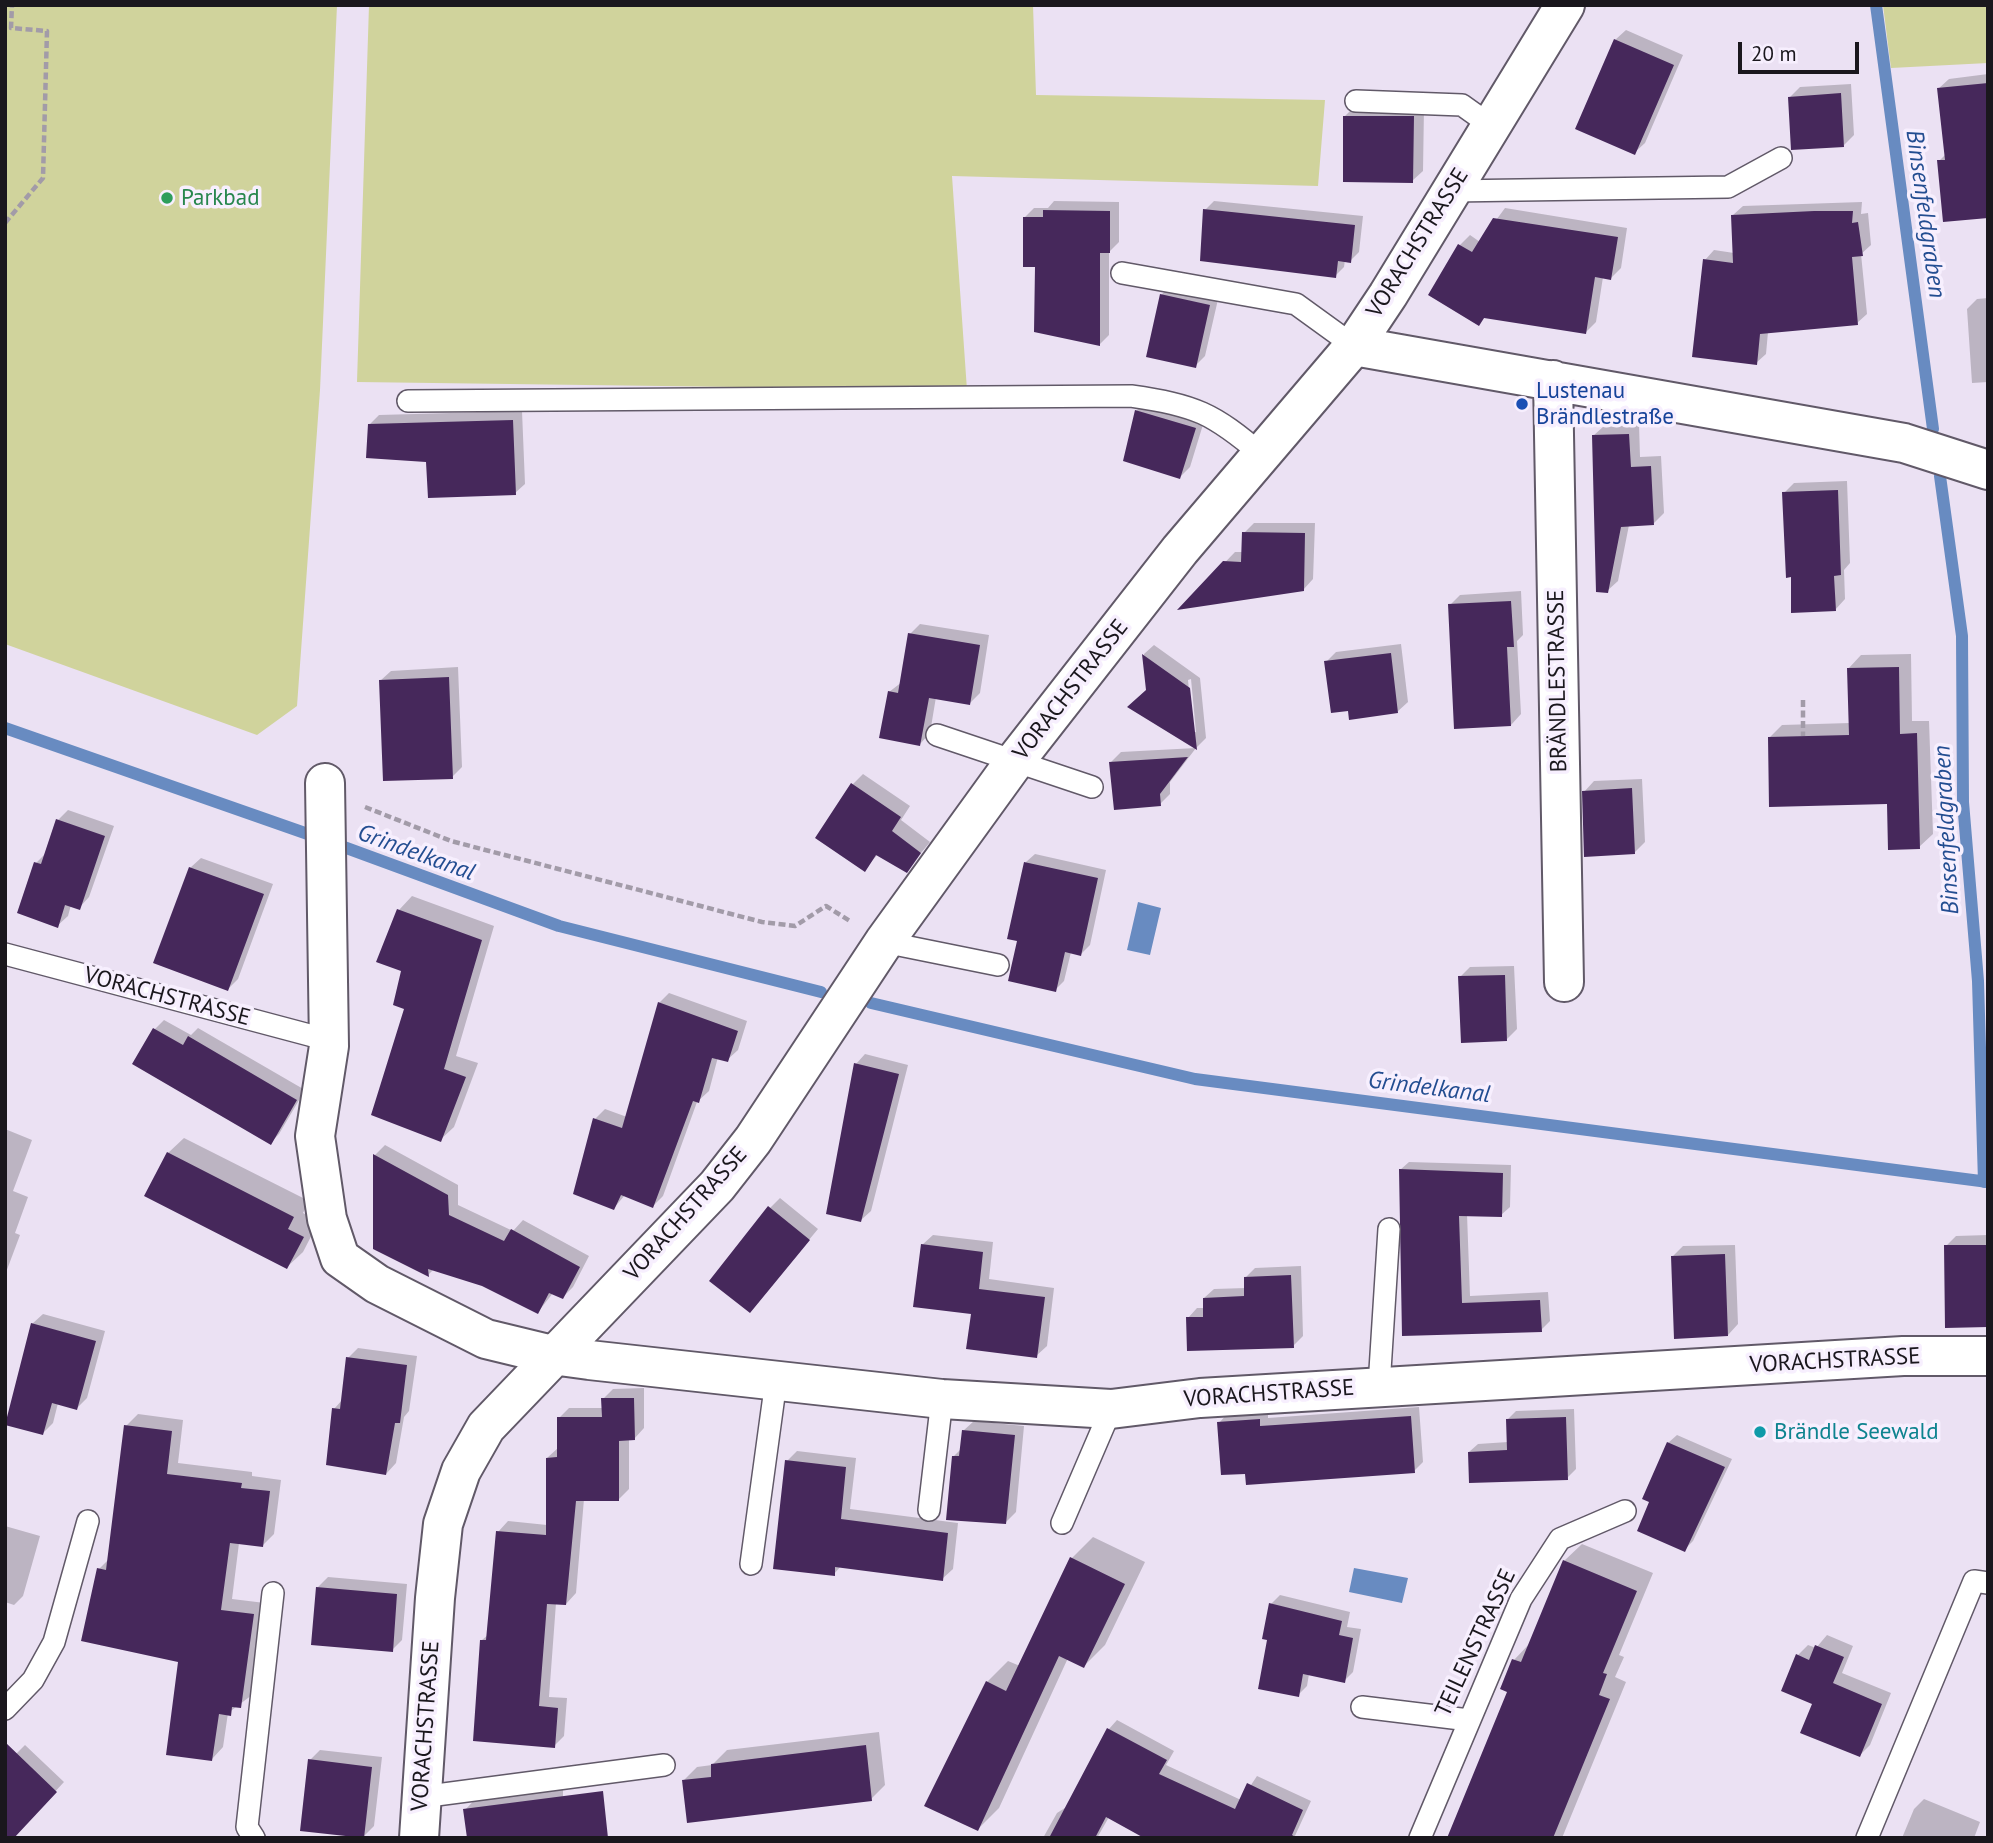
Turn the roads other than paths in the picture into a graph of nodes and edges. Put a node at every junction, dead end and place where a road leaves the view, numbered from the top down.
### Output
1 (1565, 5) edge
2 (1356, 101) dead end
3 (1490, 125) junction
4 (1781, 158) dead end
5 (1451, 191) junction
6 (1122, 273) dead end
7 (1353, 346) junction
8 (1553, 380) junction
9 (408, 401) dead end
10 (1262, 455) junction
11 (1988, 470) edge
12 (937, 735) dead end
13 (1015, 761) junction
14 (1092, 787) dead end
15 (338, 799) road end
16 (884, 942) junction
17 (5, 954) edge
18 (998, 965) dead end
19 (1564, 982) dead end
20 (328, 1040) junction
21 (1389, 1229) dead end
22 (552, 1356) junction
23 (1988, 1356) edge
24 (776, 1381) junction
25 (1379, 1386) junction
26 (942, 1399) junction
27 (1111, 1409) junction
28 (929, 1510) dead end
29 (1625, 1511) dead end
30 (88, 1521) dead end
31 (1062, 1523) dead end
32 (751, 1564) dead end
33 (1988, 1583) edge
34 (273, 1593) dead end
35 (1362, 1707) dead end
36 (5, 1709) edge
37 (1469, 1720) junction
38 (664, 1765) dead end
39 (421, 1797) junction
40 (254, 1838) edge
41 (419, 1838) edge
42 (1420, 1838) edge
43 (1867, 1838) edge

1 - 3 street, VORACHSTRASSE
2 - 3 lane
3 - 5 street, VORACHSTRASSE
4 - 5 lane
5 - 7 street, VORACHSTRASSE
6 - 7 lane
7 - 8 street
7 - 10 street, VORACHSTRASSE
8 - 11 street
8 - 19 street, BRÄNDLESTRASSE
9 - 10 lane
10 - 13 street, VORACHSTRASSE
12 - 13 lane
13 - 14 lane
13 - 16 street, VORACHSTRASSE
15 - 20 street, VORACHSTRASSE
16 - 18 lane
16 - 22 street, VORACHSTRASSE
17 - 20 lane, VORACHSTRASSE
20 - 22 street, VORACHSTRASSE
21 - 25 lane
22 - 24 street, VORACHSTRASSE
22 - 39 street, VORACHSTRASSE
23 - 25 street, VORACHSTRASSE
24 - 26 street, VORACHSTRASSE
24 - 32 lane
25 - 27 street, VORACHSTRASSE
26 - 27 street, VORACHSTRASSE
26 - 28 lane
27 - 31 lane
29 - 37 lane, TEILENSTRASSE
30 - 36 lane
33 - 43 lane
34 - 40 lane
35 - 37 lane
37 - 42 lane, TEILENSTRASSE
38 - 39 lane
39 - 41 street, VORACHSTRASSE

